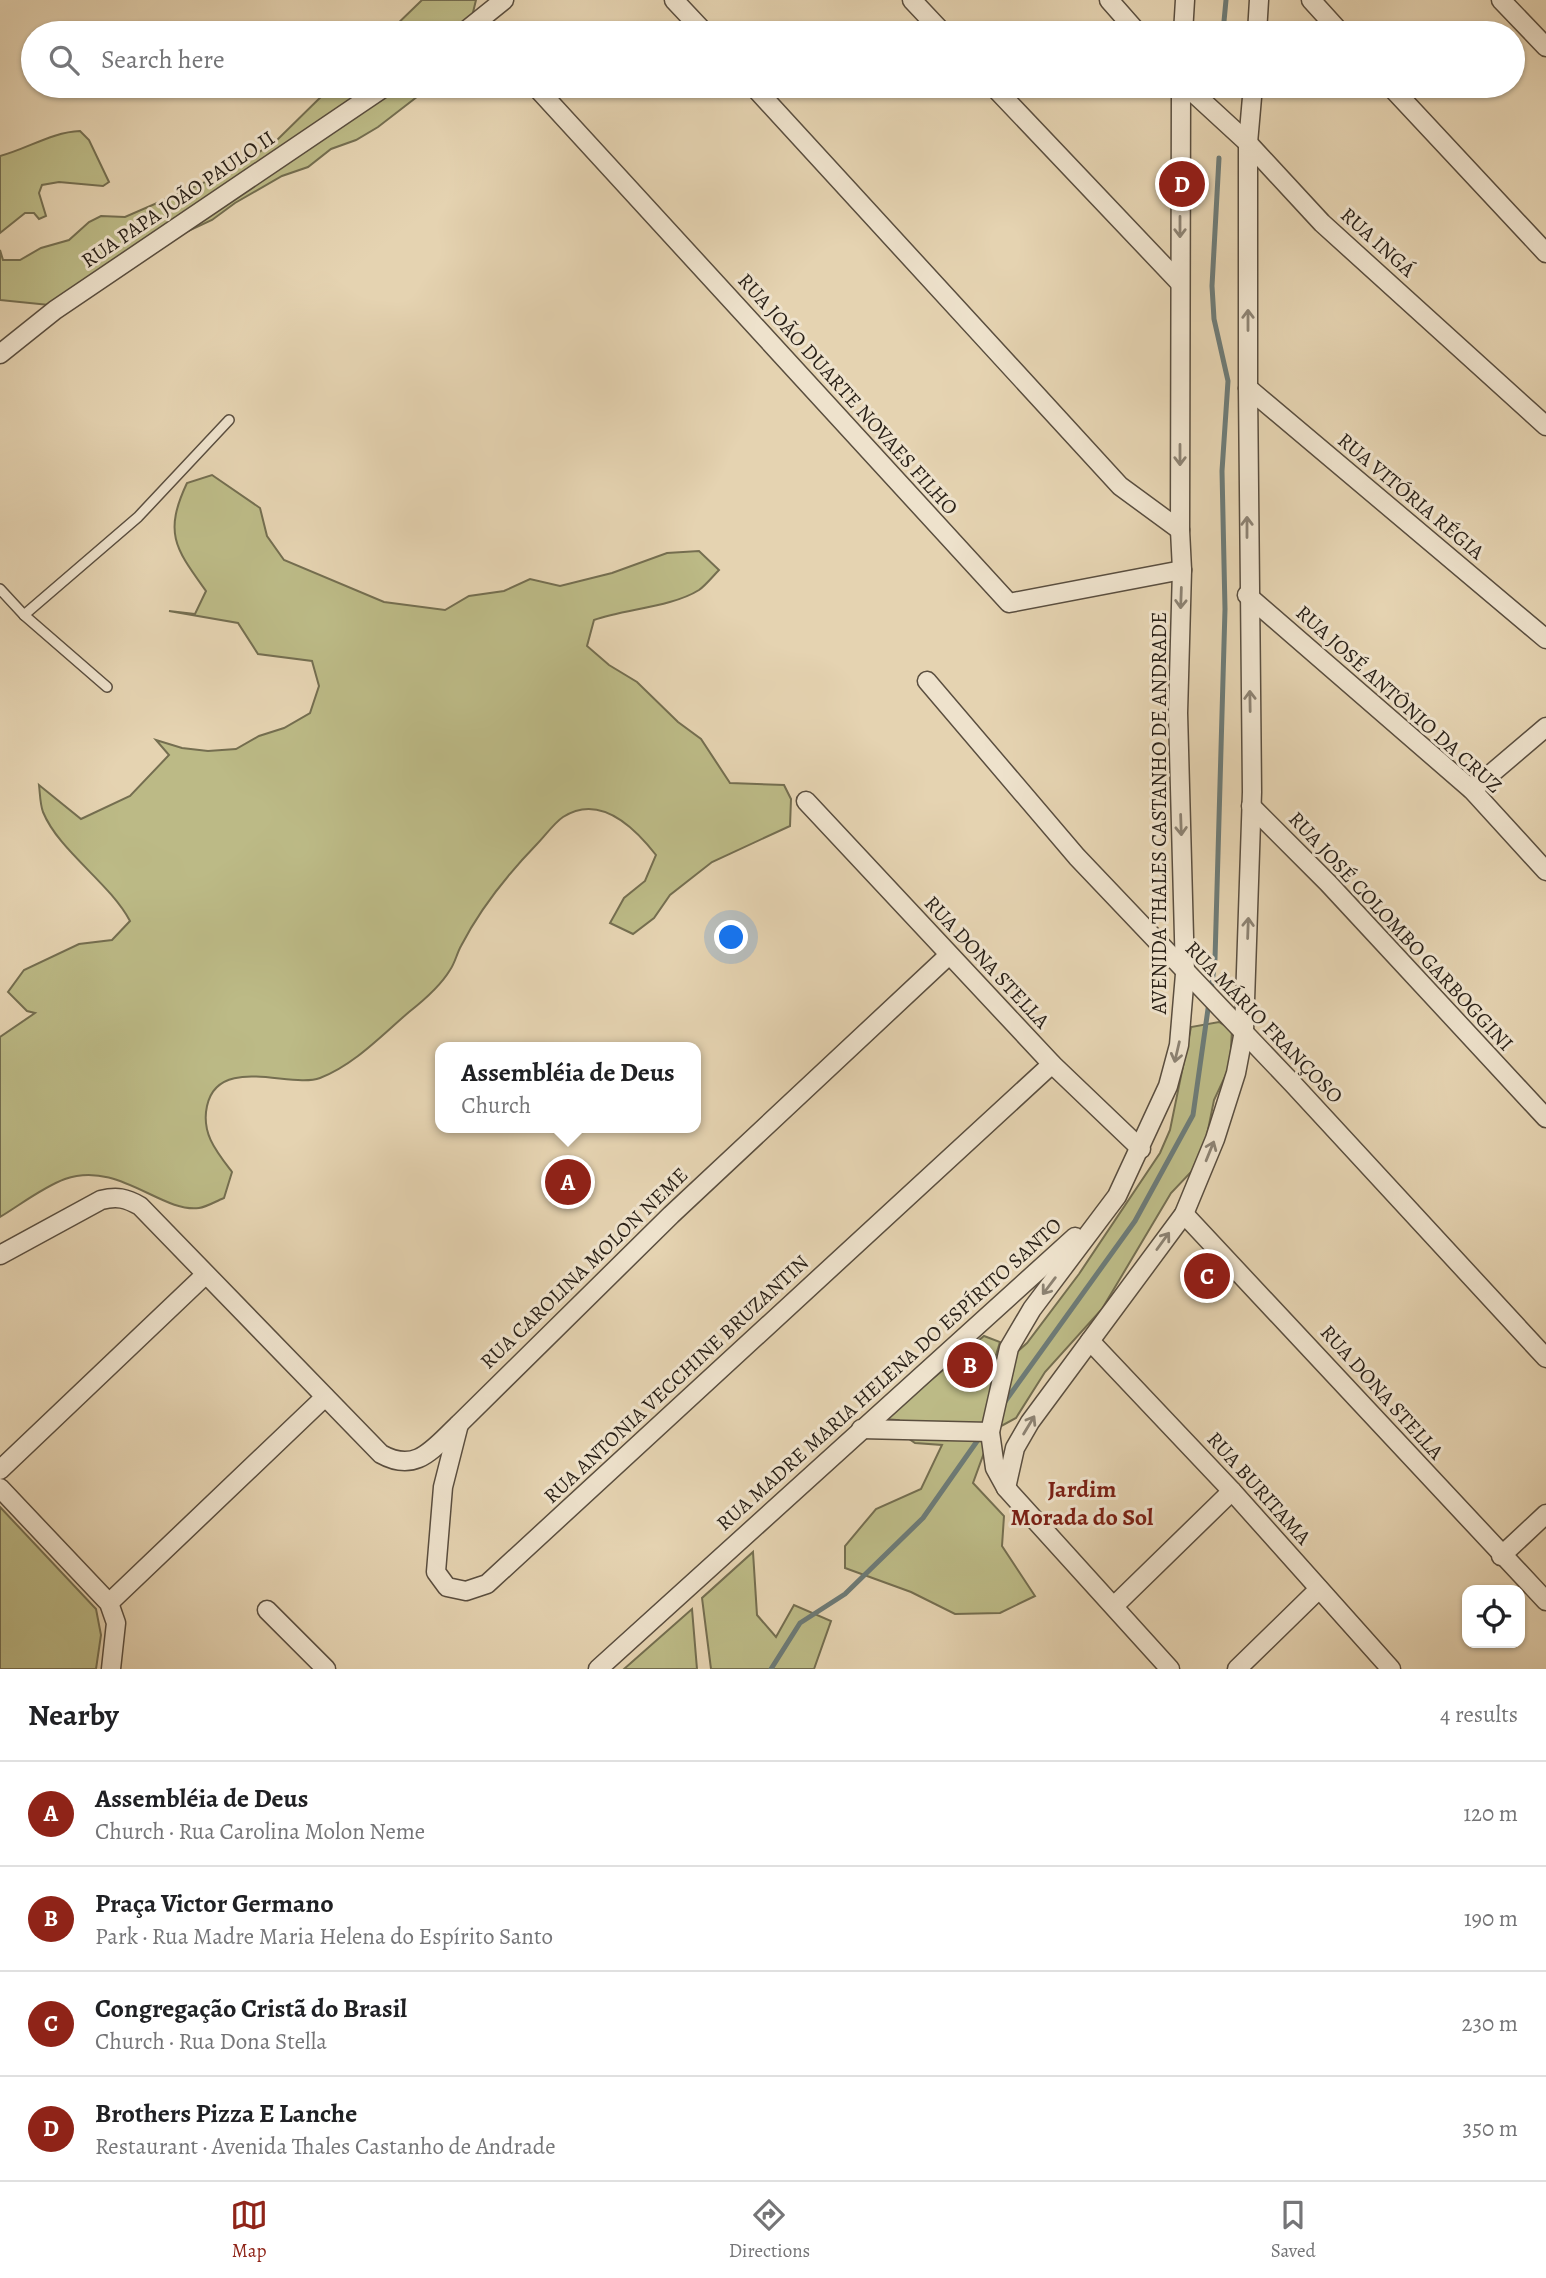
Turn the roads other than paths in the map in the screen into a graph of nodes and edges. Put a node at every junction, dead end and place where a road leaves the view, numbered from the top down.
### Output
1 (504, 0) edge
2 (674, 0) edge
3 (912, 0) edge
4 (1109, 0) edge
5 (1185, 0) edge
6 (1259, 0) edge
7 (1311, 0) edge
8 (1501, 0) edge
9 (484, 21) edge
10 (694, 21) edge
11 (932, 21) edge
12 (1127, 21) edge
13 (1184, 21) edge
14 (1258, 21) edge
15 (1330, 21) edge
16 (1521, 21) edge
17 (1525, 25) edge
18 (1546, 47) edge
19 (368, 98) edge
20 (546, 98) edge
21 (764, 98) edge
22 (1004, 98) edge
23 (1184, 98) edge
24 (1197, 98) edge
25 (1252, 98) edge
26 (1401, 98) edge
27 (1248, 143) junction
28 (1546, 253) edge
29 (1180, 283) junction
30 (0, 354) edge
31 (1248, 388) junction
32 (229, 420) dead end
33 (1546, 426) edge
34 (1180, 530) junction
35 (1182, 570) junction
36 (0, 589) edge
37 (1247, 595) junction
38 (24, 615) junction
39 (1546, 639) edge
40 (927, 681) dead end
41 (107, 687) dead end
42 (1546, 727) edge
43 (1472, 790) junction
44 (806, 801) dead end
45 (1251, 806) junction
46 (1546, 871) edge
47 (949, 955) junction
48 (1185, 974) junction
49 (1244, 1031) junction
50 (1052, 1064) junction
51 (1546, 1118) edge
52 (1141, 1149) junction
53 (1117, 1196) junction
54 (1184, 1214) junction
55 (0, 1255) edge
56 (205, 1275) junction
57 (1090, 1341) junction
58 (1546, 1358) edge
59 (325, 1397) junction
60 (459, 1424) junction
61 (861, 1429) junction
62 (990, 1432) junction
63 (0, 1470) edge
64 (0, 1488) edge
65 (1006, 1488) junction
66 (1233, 1491) junction
67 (1546, 1514) edge
68 (1501, 1556) junction
69 (1319, 1589) junction
70 (105, 1599) junction
71 (1546, 1601) edge
72 (1114, 1606) junction
73 (267, 1611) dead end
74 (111, 1669) edge
75 (326, 1669) edge
76 (598, 1669) edge
77 (1170, 1669) edge
78 (1237, 1669) edge
79 (1391, 1669) edge

1 - 9 street
2 - 10 street
3 - 11 street
4 - 12 street
5 - 13 street
6 - 14 street
7 - 15 street
8 - 16 street
17 - 18 street
19 - 30 street, RUA PAPA JOÃO PAULO II
20 - 35 street, RUA JOÃO DUARTE NOVAES FILHO
21 - 34 street
22 - 29 street
23 -> 29 street, AVENIDA THALES CASTANHO DE ANDRADE
24 - 27 street, RUA INGÁ
25 - 27 street
26 - 28 street
31 -> 27 street
27 - 33 street, RUA INGÁ
29 -> 34 street, AVENIDA THALES CASTANHO DE ANDRADE
37 -> 31 street
31 - 39 street, RUA VITÓRIA RÉGIA
32 - 38 lane
34 - 35 street, AVENIDA THALES CASTANHO DE ANDRADE
35 -> 48 street, AVENIDA THALES CASTANHO DE ANDRADE
36 - 38 lane
37 - 43 street, RUA JOSÉ ANTÔNIO DA CRUZ
45 -> 37 street
38 - 41 lane
40 - 48 street, RUA MÁRIO FRANÇOSO
42 - 43 street
43 - 46 street, RUA JOSÉ ANTÔNIO DA CRUZ
44 - 47 street, RUA DONA STELLA
49 -> 45 street
45 - 51 street, RUA JOSÉ COLOMBO GARBOGGINI
47 - 50 street, RUA DONA STELLA
47 - 60 street, RUA CAROLINA MOLON NEME
48 - 49 street, RUA MÁRIO FRANÇOSO
48 -> 52 street, AVENIDA THALES CASTANHO DE ANDRADE
54 -> 49 street
49 - 58 street, RUA MÁRIO FRANÇOSO
50 - 52 street, RUA DONA STELLA
50 - 60 street, RUA ANTONIA VECCHINE BRUZANTIN
52 - 53 street, AVENIDA THALES CASTANHO DE ANDRADE
53 - 61 street, RUA MADRE MARIA HELENA DO ESPÍRITO SANTO
53 -> 62 street, AVENIDA THALES CASTANHO DE ANDRADE
57 -> 54 street
54 - 68 street, RUA DONA STELLA
55 - 56 street
56 - 59 street
56 - 63 street
65 -> 57 street
57 - 66 street, RUA BURITAMA
59 - 60 street, RUA CAROLINA MOLON NEME
59 - 70 street
61 - 62 street
61 - 76 street, RUA MADRE MARIA HELENA DO ESPÍRITO SANTO
62 - 65 street, AVENIDA THALES CASTANHO DE ANDRADE
64 - 70 street
65 - 72 street
66 - 69 street, RUA BURITAMA
66 - 72 street
67 - 68 street
68 - 71 street, RUA DONA STELLA
69 - 78 street
69 - 79 street, RUA BURITAMA
70 - 74 street
72 - 77 street
73 - 75 street

